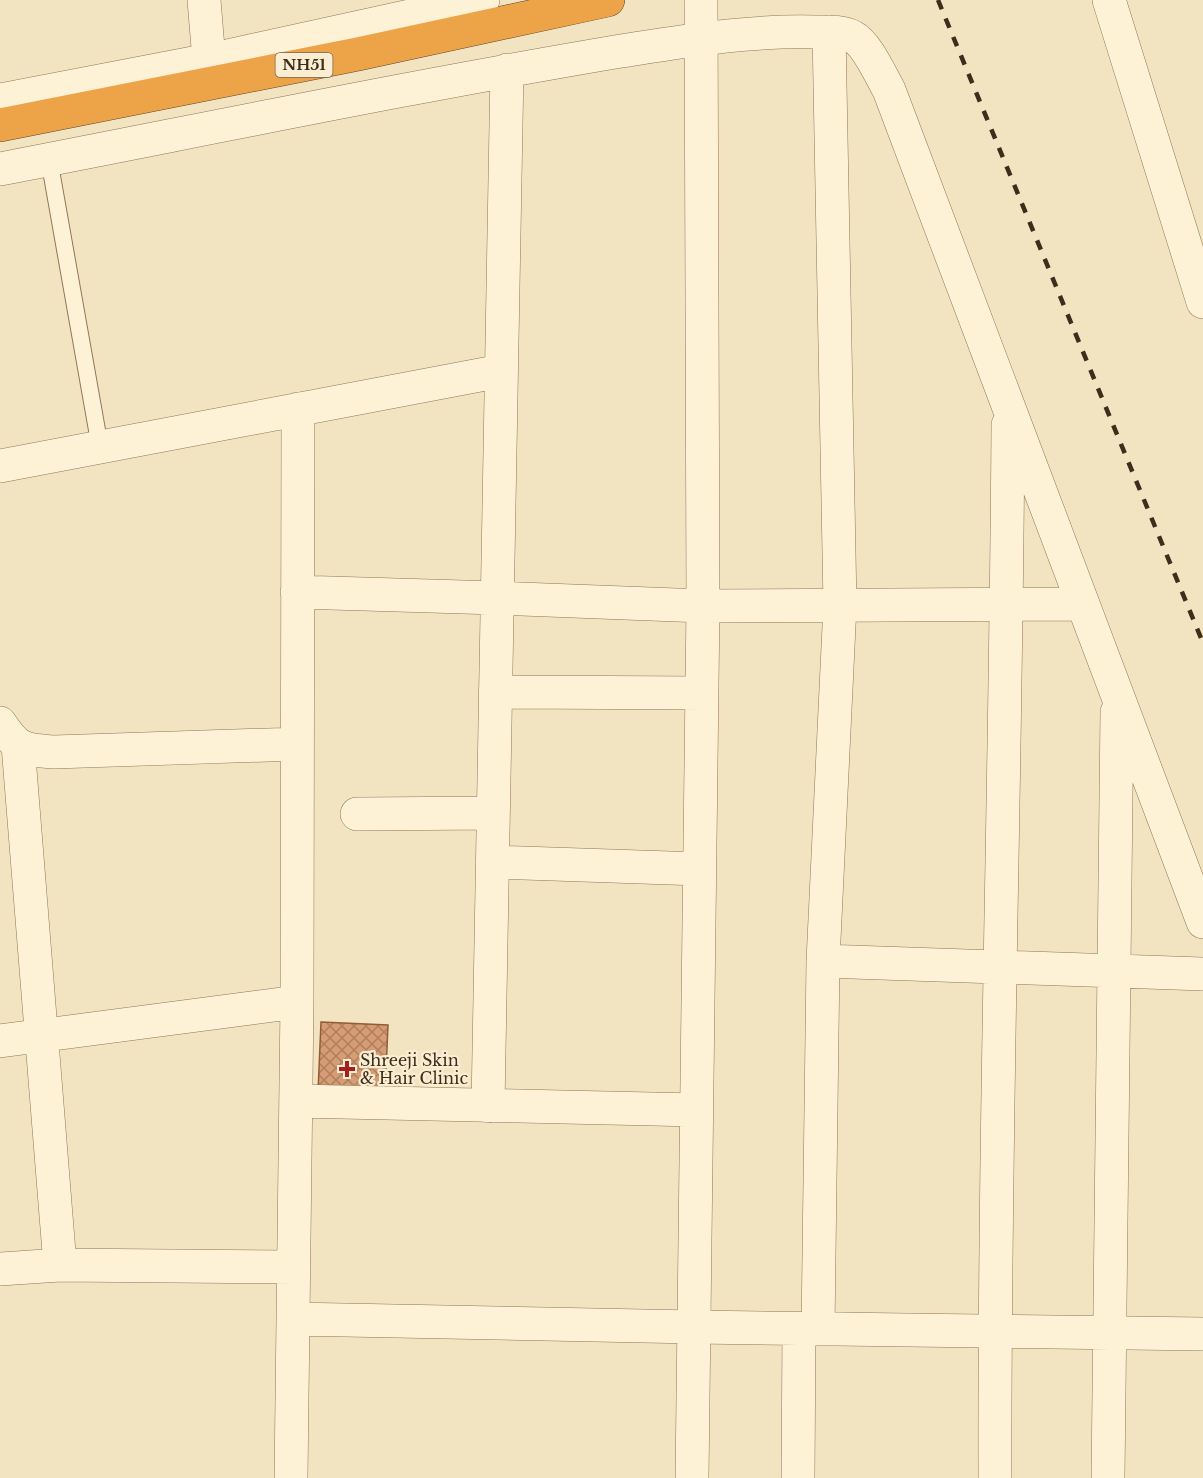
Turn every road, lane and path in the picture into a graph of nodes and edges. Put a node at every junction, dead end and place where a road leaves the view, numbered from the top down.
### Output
1 (204, 0) edge
2 (483, 0) edge
3 (608, 0) edge
4 (701, 0) edge
5 (1109, 0) edge
6 (829, 32) junction
7 (702, 38) junction
8 (209, 60) junction
9 (507, 70) junction
10 (0, 100) edge
11 (0, 125) edge
12 (49, 159) junction
13 (0, 169) edge
14 (1202, 297) edge
15 (501, 370) junction
16 (1008, 405) junction
17 (298, 409) junction
18 (100, 447) junction
19 (0, 465) edge
20 (297, 592) junction
21 (497, 597) junction
22 (1007, 604) junction
23 (1083, 604) junction
24 (840, 605) junction
25 (703, 606) junction
26 (495, 692) junction
27 (702, 693) junction
28 (1117, 695) junction
29 (9, 734) edge
30 (297, 744) junction
31 (493, 813) junction
32 (357, 814) dead end
33 (492, 862) junction
34 (700, 870) junction
35 (1203, 922) edge
36 (824, 961) junction
37 (1001, 967) junction
38 (1114, 970) junction
39 (1203, 974) edge
40 (297, 1002) junction
41 (43, 1035) junction
42 (0, 1041) edge
43 (296, 1101) junction
44 (488, 1106) junction
45 (697, 1110) junction
46 (60, 1265) junction
47 (294, 1267) junction
48 (0, 1269) edge
49 (293, 1319) junction
50 (694, 1327) junction
51 (808, 1329) junction
52 (995, 1331) junction
53 (1109, 1333) junction
54 (1203, 1334) edge
55 (291, 1478) edge
56 (692, 1478) edge
57 (798, 1478) edge
58 (995, 1478) edge
59 (1108, 1478) edge

1 - 8 street
2 - 8 street
3 - 11 highway, NH51
4 - 7 street
5 - 14 street
6 - 7 street
6 - 16 street
6 - 24 street
7 - 9 street
7 - 25 street
8 - 10 street
9 - 12 street
9 - 15 street
12 - 13 street
12 - 18 lane
15 - 17 street
15 - 21 street
16 - 22 street
16 - 23 street
17 - 18 street
17 - 20 street
18 - 19 street
20 - 21 street
20 - 30 street
21 - 25 street
21 - 26 street
22 - 23 street
22 - 24 street
22 - 37 street
23 - 28 street
24 - 25 street
24 - 36 street
25 - 27 street
26 - 27 street
26 - 31 street
27 - 34 street
28 - 35 street
28 - 38 street
29 - 30 street
29 - 41 street
30 - 40 street
31 - 32 street
31 - 33 street
33 - 34 street
33 - 44 street
34 - 45 street
36 - 37 street
36 - 51 street
37 - 38 street
37 - 52 street
38 - 39 street
38 - 53 street
40 - 41 street
40 - 43 street
41 - 42 street
41 - 46 street
43 - 44 street
43 - 47 street
44 - 45 street
45 - 50 street
46 - 47 street
46 - 48 street
47 - 49 street
49 - 50 street
49 - 55 street
50 - 51 street
50 - 56 street
51 - 52 street
51 - 57 street
52 - 53 street
52 - 58 street
53 - 54 street
53 - 59 street

